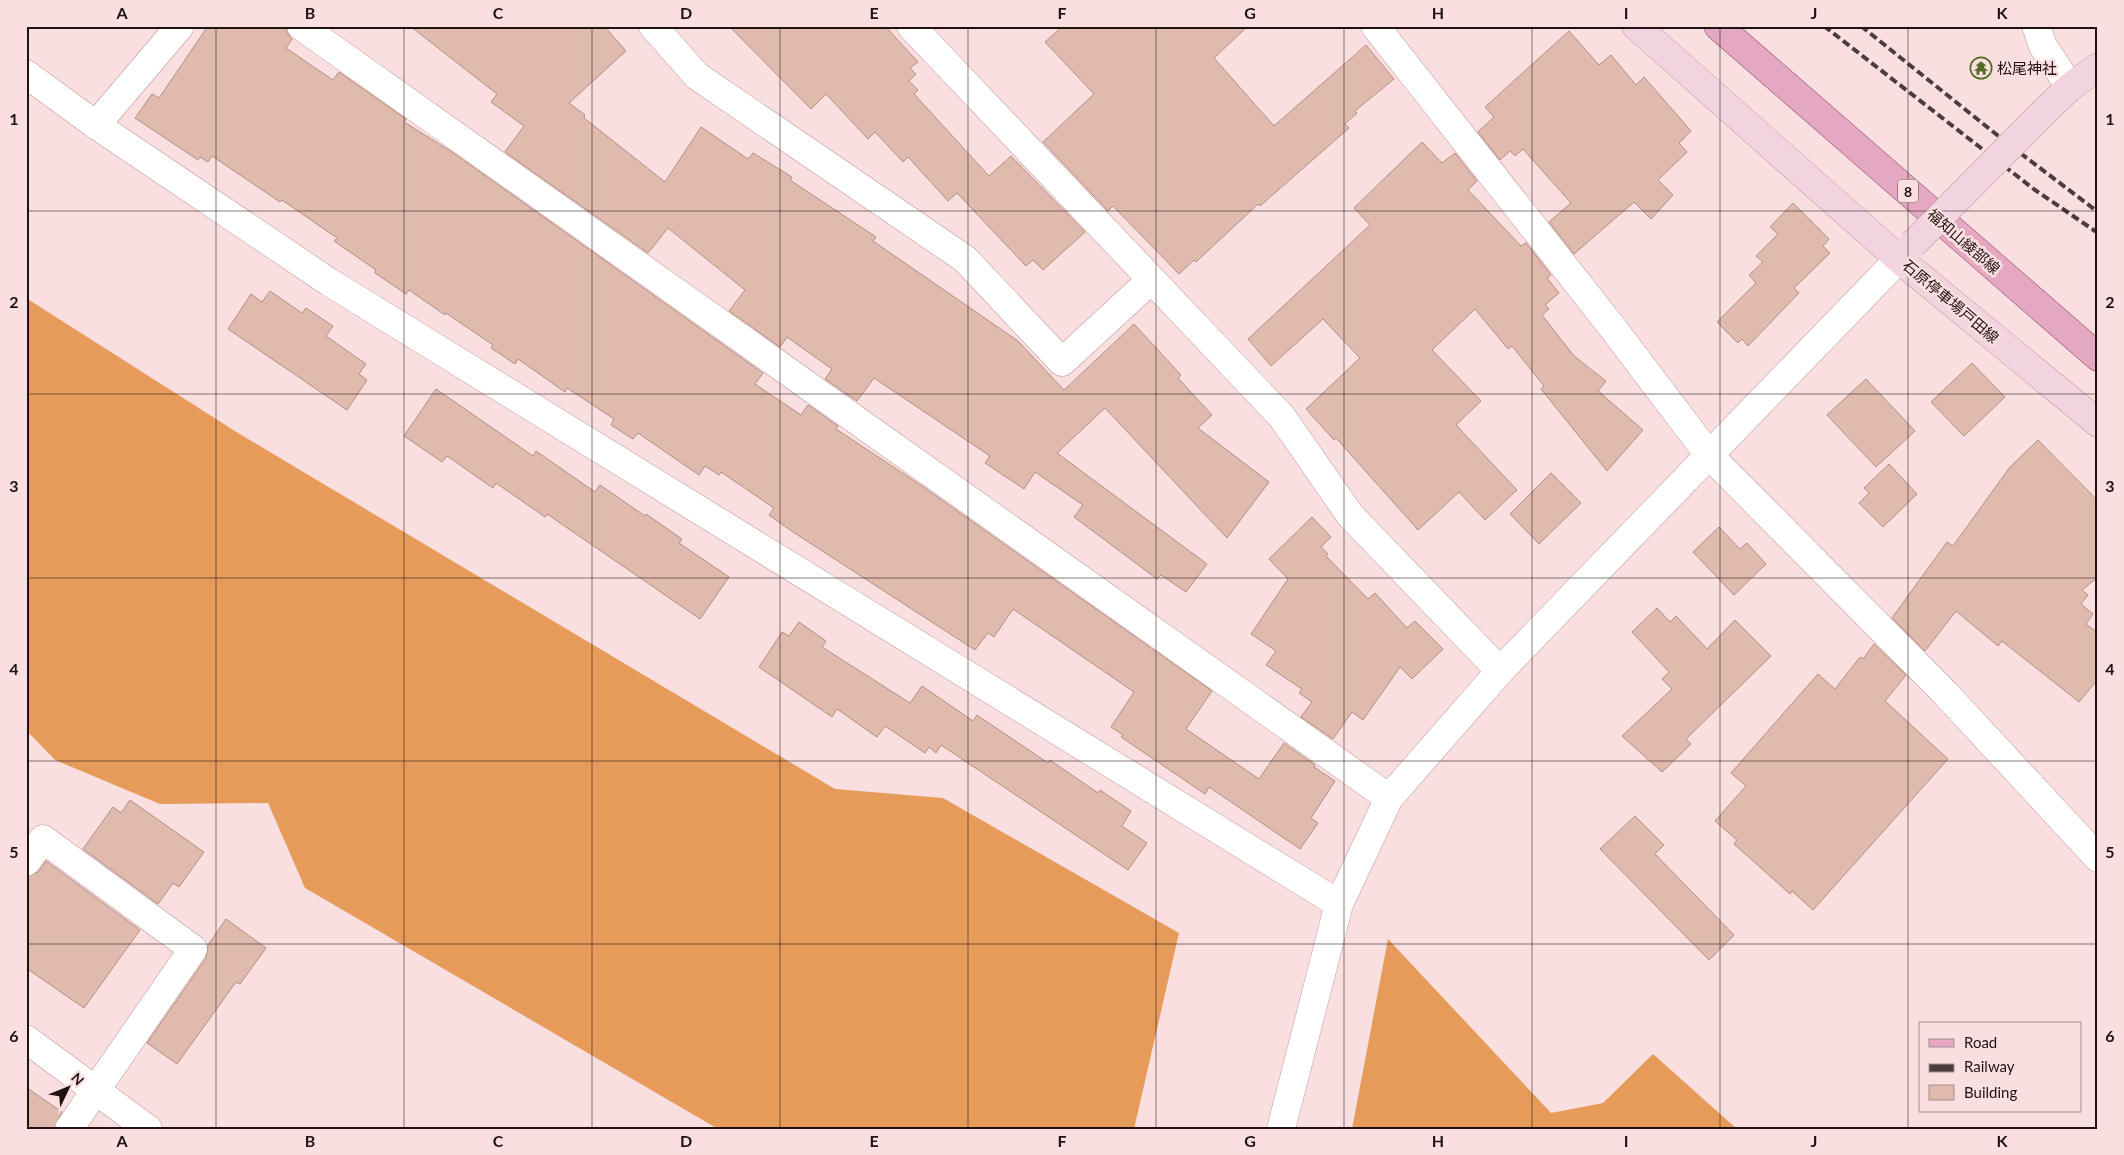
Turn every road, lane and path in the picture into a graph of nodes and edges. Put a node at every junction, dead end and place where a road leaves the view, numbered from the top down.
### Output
1 (180, 26) edge
2 (301, 26) edge
3 (653, 26) edge
4 (911, 26) edge
5 (1375, 26) edge
6 (1636, 26) edge
7 (1718, 26) edge
8 (2036, 26) edge
9 (2098, 67) edge
10 (26, 74) edge
11 (2070, 87) junction
12 (96, 124) junction
13 (1906, 251) junction
14 (1151, 280) junction
15 (2098, 357) edge
16 (2098, 423) edge
17 (1709, 455) junction
18 (1500, 672) junction
19 (1389, 798) junction
20 (2098, 858) edge
21 (26, 862) edge
22 (1339, 904) junction
23 (26, 1039) edge
24 (97, 1091) junction
25 (69, 1129) edge
26 (148, 1129) edge
27 (1281, 1129) edge

1 - 12 street
2 - 19 street
3 - 14 street
4 - 14 street
5 - 17 street
6 - 13 main road
7 - 15 main road, 福知山綾部線 / 8
8 - 11 street
9 - 11 main road, 石原停車場戸田線
10 - 12 street
11 - 13 main road, 石原停車場戸田線, bridge
12 - 22 street
13 - 16 main road, 石原停車場戸田線
13 - 17 street
14 - 18 street
17 - 18 street
17 - 20 street
18 - 19 street
19 - 22 street
21 - 24 street
22 - 27 street
23 - 24 street
24 - 25 street
24 - 26 street

